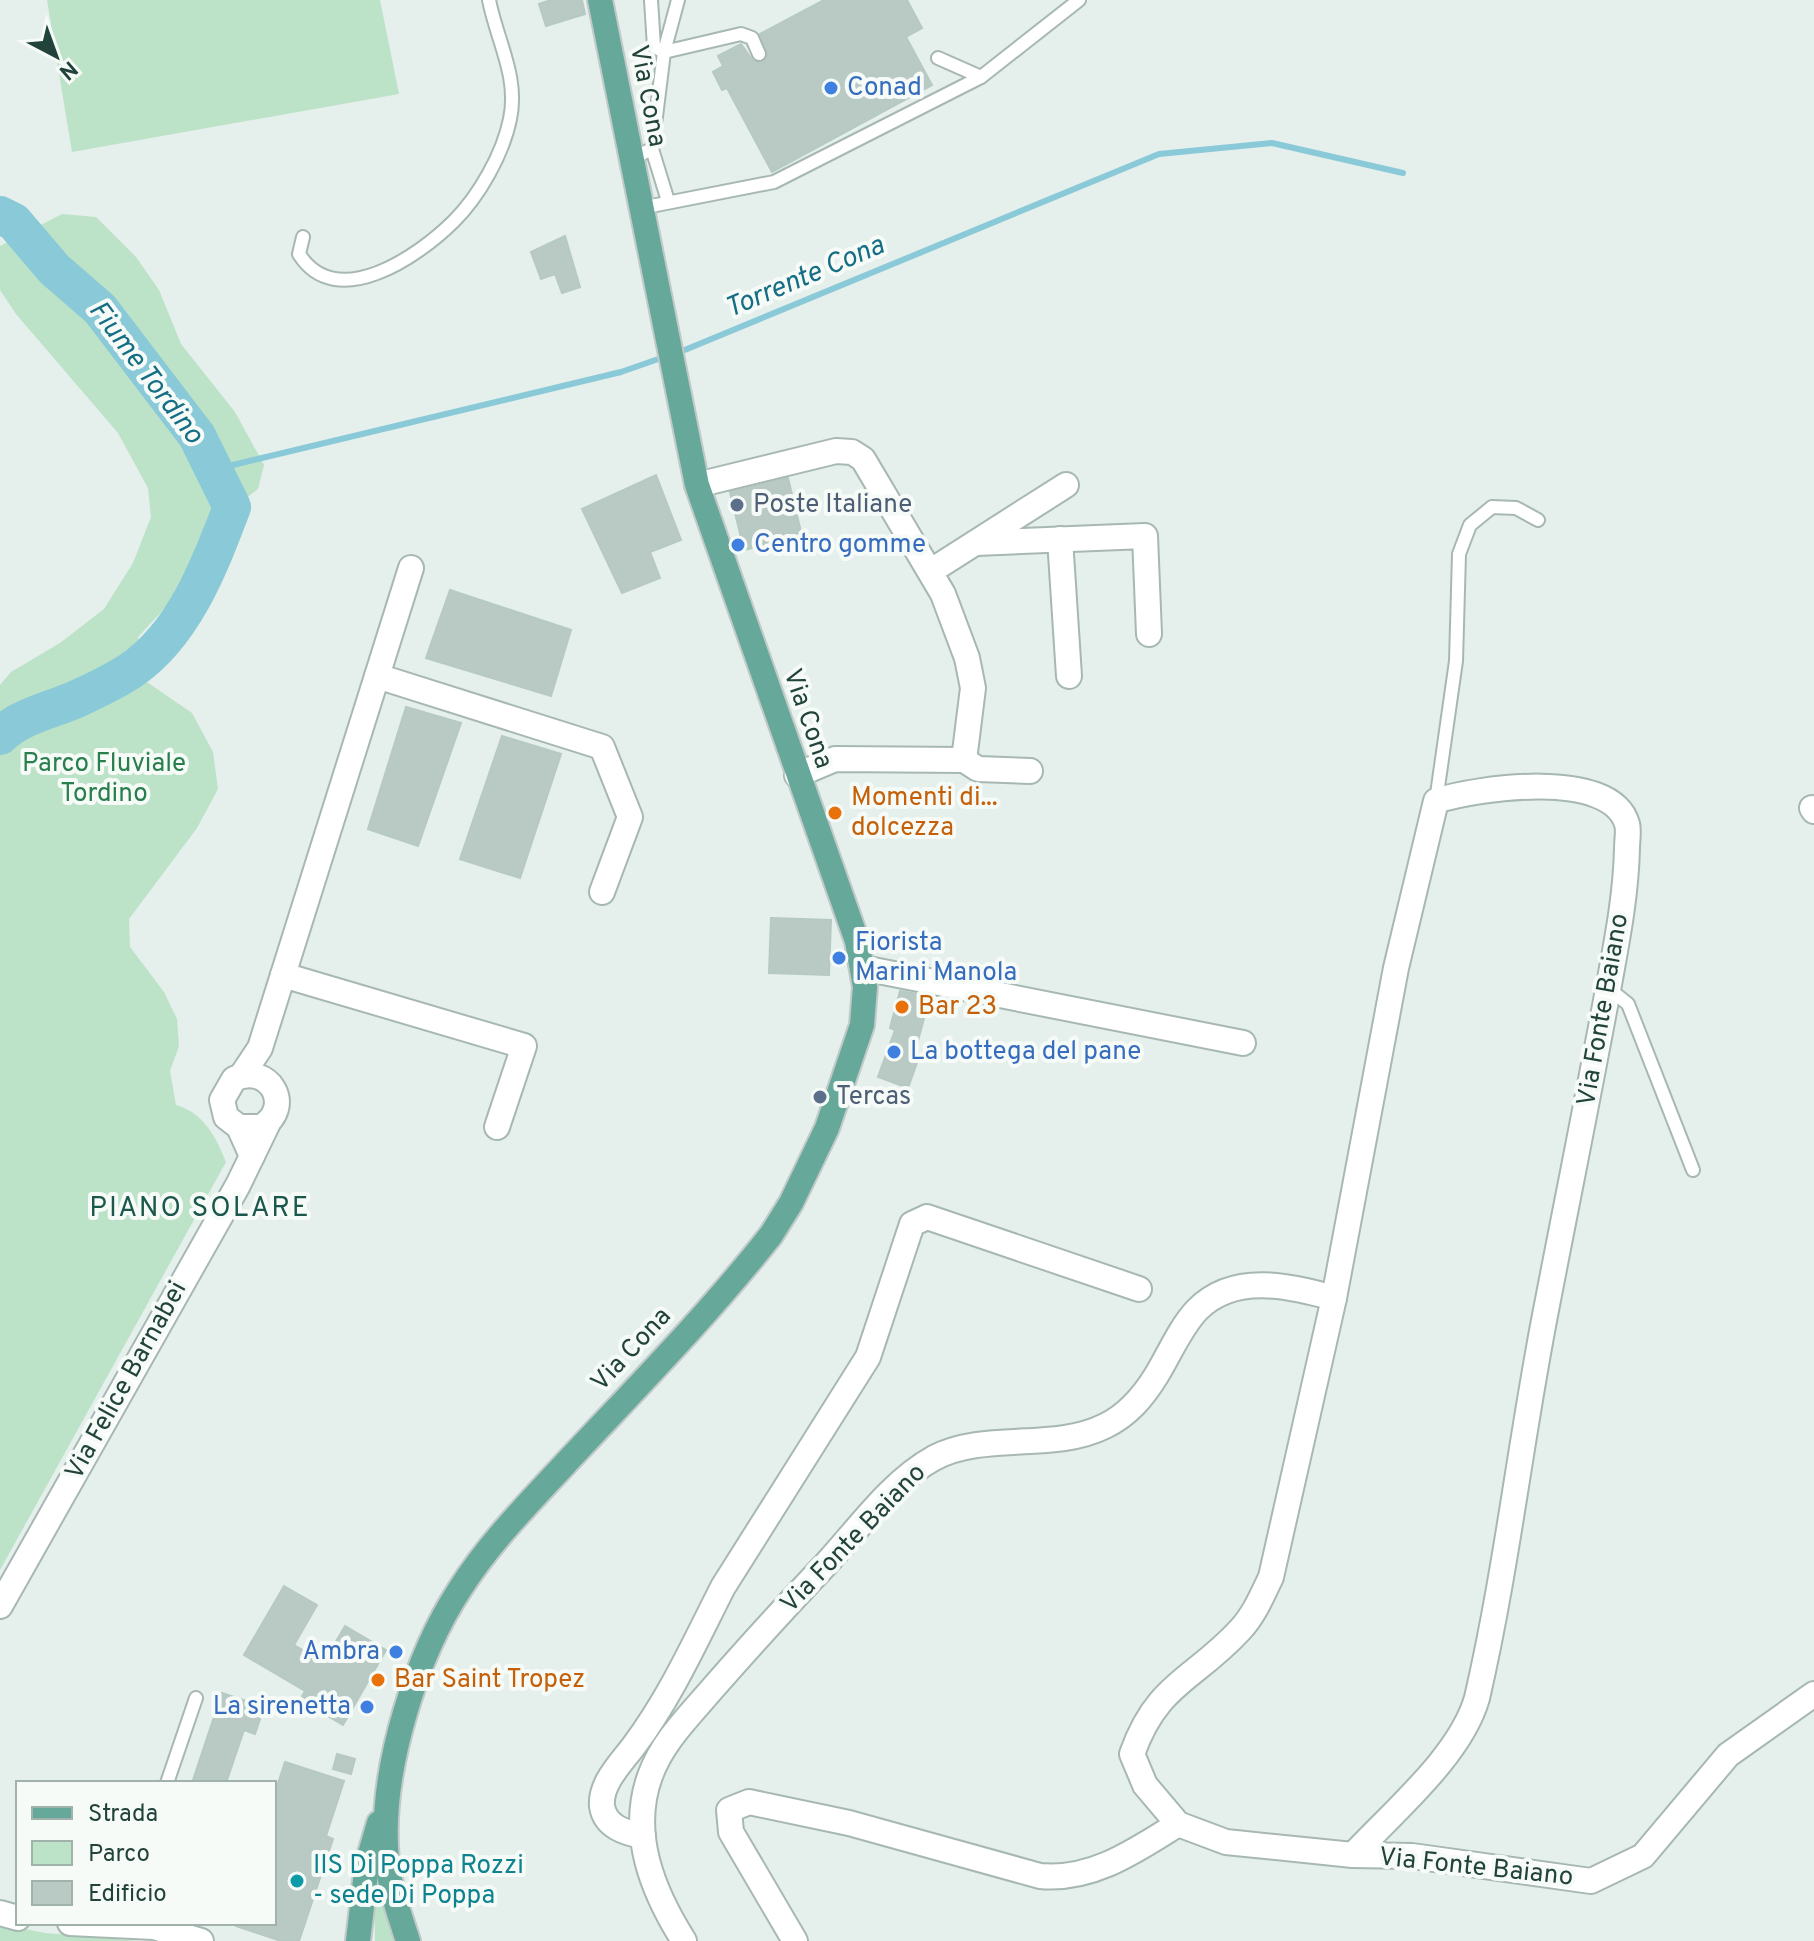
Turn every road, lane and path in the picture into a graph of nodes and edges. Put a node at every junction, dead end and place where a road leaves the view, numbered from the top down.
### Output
1 (489, 0) edge
2 (600, 0) edge
3 (651, 0) edge
4 (678, 0) edge
5 (1079, 0) edge
6 (664, 52) junction
7 (759, 54) dead end
8 (938, 58) dead end
9 (981, 77) junction
10 (641, 154) junction
11 (668, 201) junction
12 (641, 208) junction
13 (303, 237) dead end
14 (695, 477) junction
15 (1066, 485) dead end
16 (1538, 520) dead end
17 (1060, 539) junction
18 (976, 543) junction
19 (411, 568) dead end
20 (931, 571) junction
21 (1149, 634) dead end
22 (377, 676) junction
23 (1069, 676) dead end
24 (964, 760) junction
25 (1030, 771) dead end
26 (797, 775) junction
27 (1436, 801) junction
28 (602, 892) dead end
29 (863, 968) junction
30 (283, 975) junction
31 (1608, 988) junction
32 (1243, 1043) dead end
33 (252, 1076) junction
34 (268, 1123) junction
35 (239, 1127) junction
36 (497, 1127) dead end
37 (252, 1156) junction
38 (1693, 1170) dead end
39 (1139, 1289) dead end
40 (1334, 1298) junction
41 (0, 1606) edge
42 (1814, 1694) edge
43 (196, 1698) dead end
44 (168, 1781) edge
45 (389, 1795) junction
46 (1178, 1824) junction
47 (643, 1836) junction
48 (1353, 1855) junction
49 (131, 1925) edge
50 (201, 1941) edge
51 (358, 1941) edge
52 (408, 1941) edge
53 (684, 1941) edge
54 (795, 1941) edge

1 - 13 lane
2 - 10 main road, Via Cona
3 - 6 lane
4 - 6 lane
5 - 9 lane
6 - 7 lane
6 - 10 lane
8 - 9 lane
9 - 11 lane
10 - 11 lane
10 - 12 main road, Via Cona
11 - 12 lane
12 - 14 main road, Via Cona
14 - 20 street
14 - 26 main road, Via Cona
15 - 18 street
16 - 27 lane
17 - 18 street
17 - 21 street
17 - 23 street
18 - 20 street
19 - 22 street
20 - 24 street
22 - 28 street
22 - 30 street
24 - 25 street
24 - 26 street
26 - 29 main road, Via Cona
27 - 31 street, Via Fonte Baiano
27 - 40 street, Via Fonte Baiano
29 - 32 street
29 - 45 main road, Via Cona
30 - 33 street
30 - 36 street
31 - 38 lane
31 - 48 street, Via Fonte Baiano
33 - 34 street
33 - 35 street
34 - 35 street
34 - 37 street, Via Felice Barnabei
35 - 37 street
37 - 41 street, Via Felice Barnabei
39 - 47 street
40 - 46 street, Via Fonte Baiano
40 - 47 street, Via Fonte Baiano
42 - 48 street, Via Fonte Baiano
43 - 44 lane
45 - 51 main road, Via Cona
45 - 52 main road, Via Cona
46 - 48 street, Via Fonte Baiano
46 - 54 street
47 - 53 street, Via Fonte Baiano
49 - 50 street

